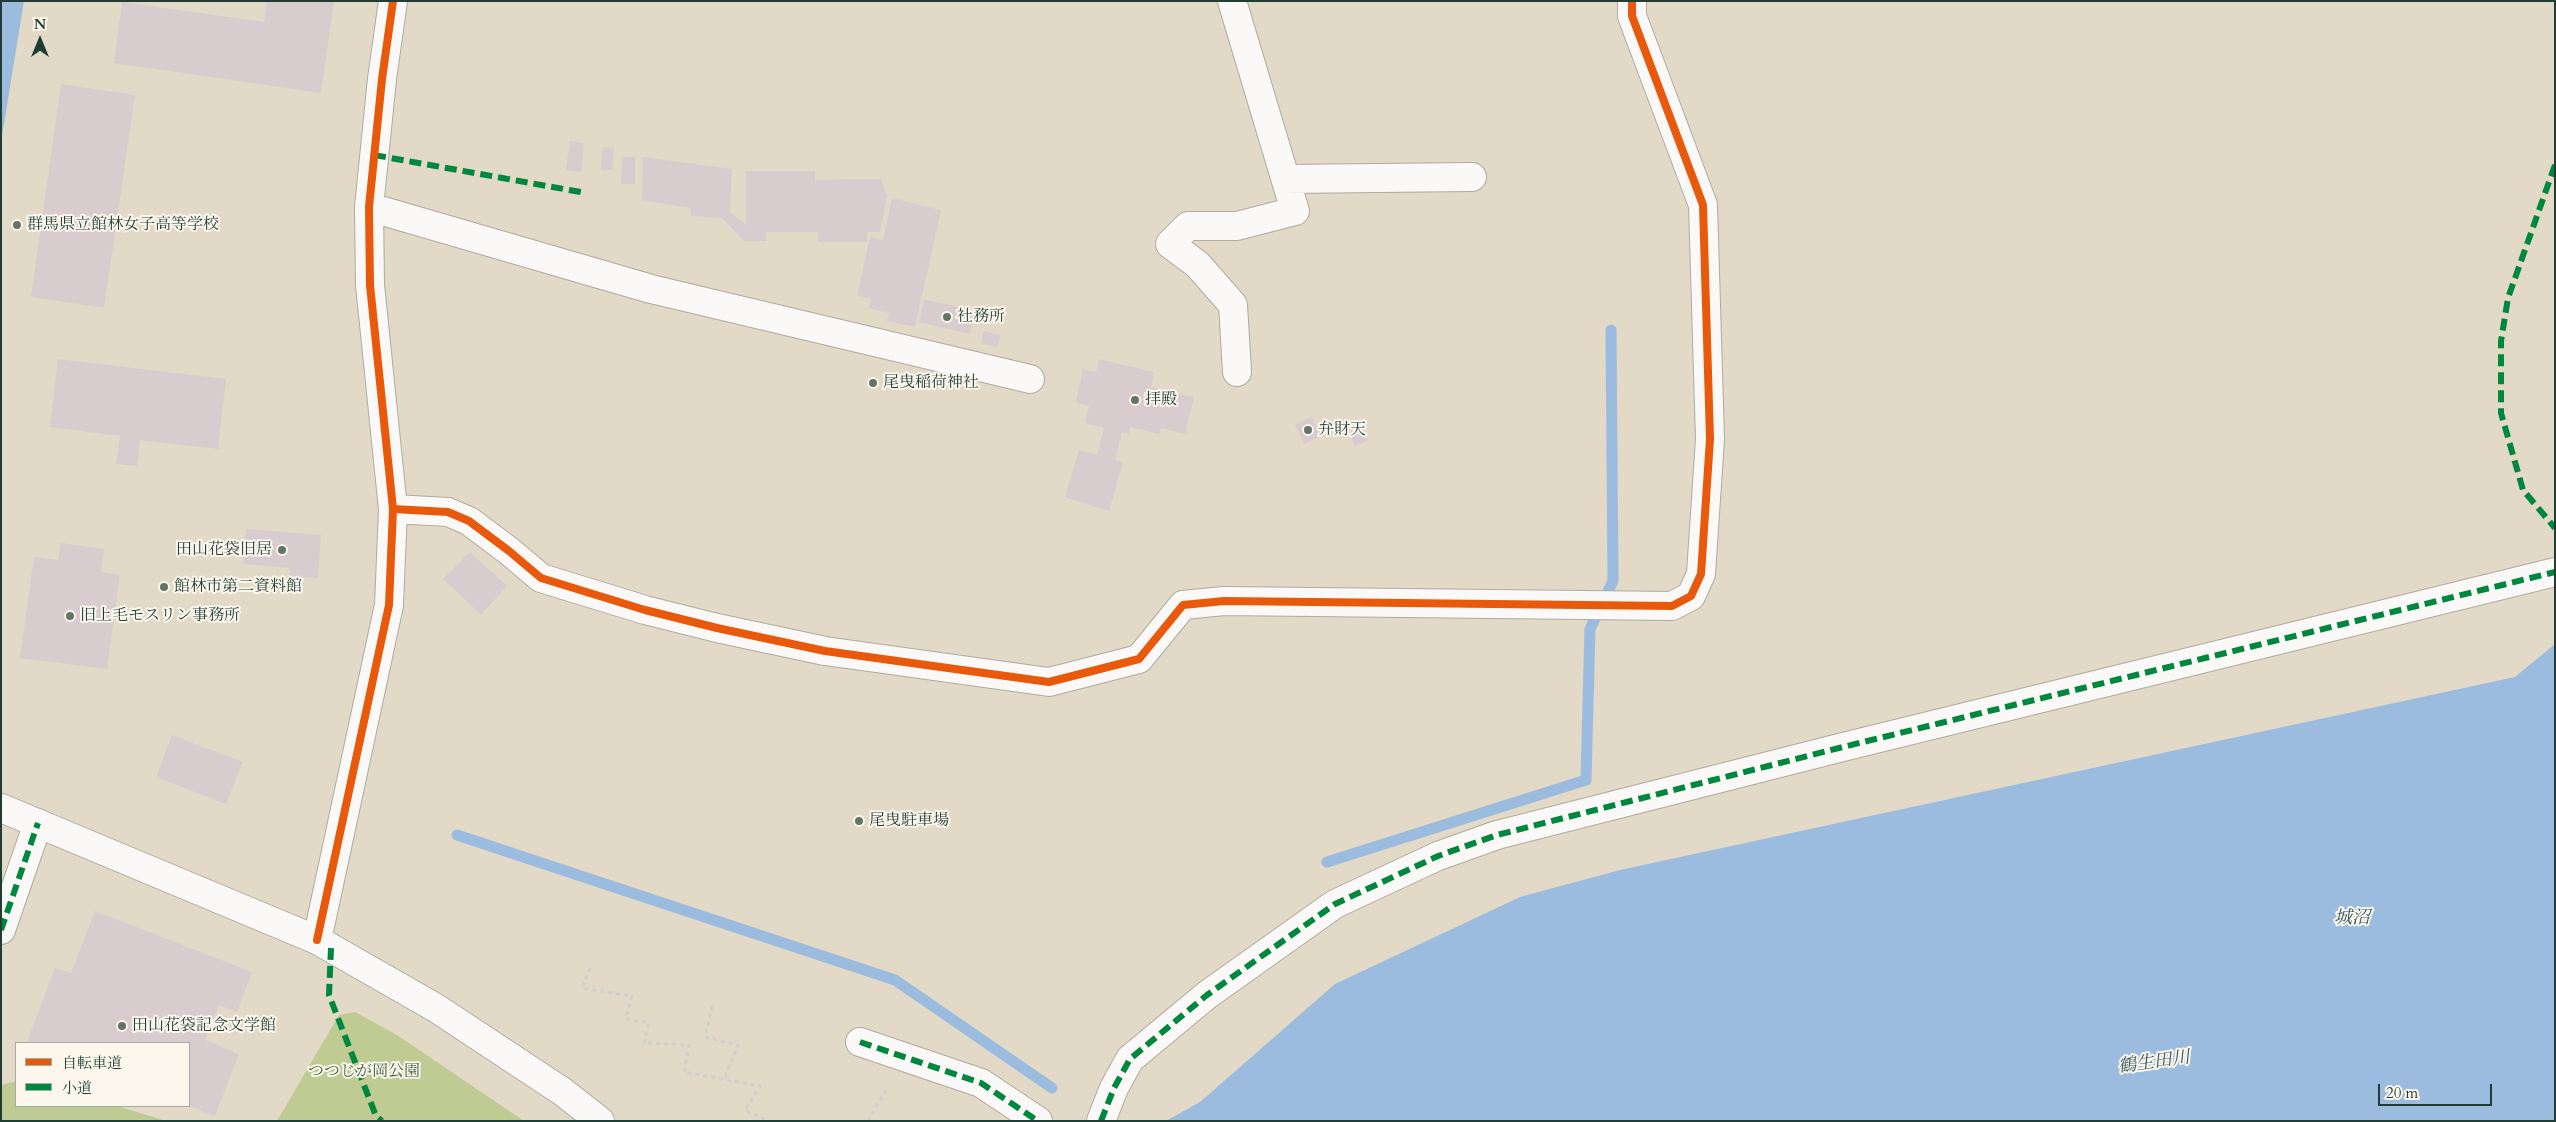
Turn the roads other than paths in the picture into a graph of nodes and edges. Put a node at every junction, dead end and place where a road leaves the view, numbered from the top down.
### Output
1 (393, 1) edge
2 (1232, 1) edge
3 (1632, 1) edge
4 (1472, 177) dead end
5 (1286, 179) junction
6 (369, 207) junction
7 (1237, 372) dead end
8 (1030, 379) dead end
9 (393, 509) junction
10 (2555, 572) edge
11 (1, 808) edge
12 (38, 823) junction
13 (1, 930) edge
14 (317, 940) junction
15 (860, 1042) dead end
16 (600, 1121) edge
17 (1038, 1121) edge
18 (1101, 1121) edge

1 - 6 street
2 - 5 street
3 - 9 street
4 - 5 street
5 - 7 street
6 - 8 street
6 - 9 street
9 - 14 street
10 - 18 street
11 - 12 street
12 - 13 street
12 - 14 street
14 - 16 street
15 - 17 street

